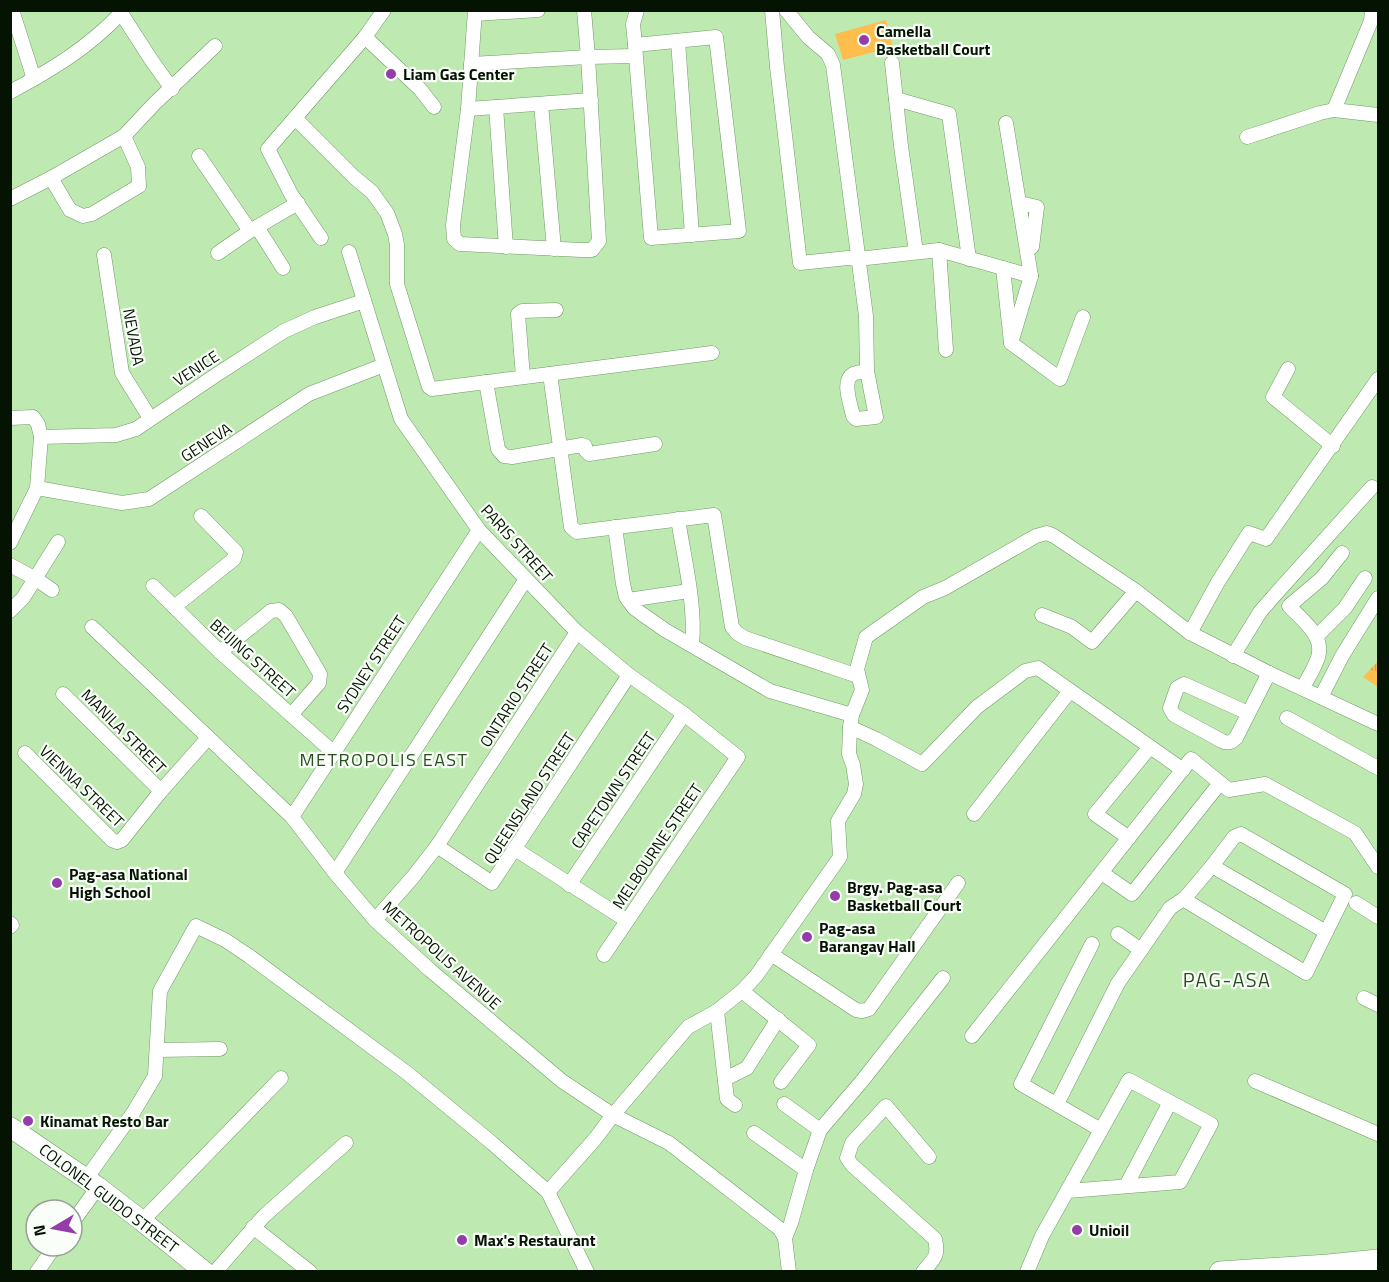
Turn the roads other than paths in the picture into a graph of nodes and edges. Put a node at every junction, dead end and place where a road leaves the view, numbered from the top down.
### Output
1 (12, 10) edge
2 (384, 10) edge
3 (584, 10) edge
4 (636, 10) edge
5 (772, 10) edge
6 (786, 10) edge
7 (1372, 10) edge
8 (536, 11) edge
9 (119, 12) edge
10 (475, 12) edge
11 (365, 38) junction
12 (678, 41) junction
13 (215, 46) dead end
14 (635, 50) junction
15 (588, 57) junction
16 (892, 63) dead end
17 (471, 64) junction
18 (34, 79) junction
19 (172, 88) junction
20 (10, 92) edge
21 (896, 99) junction
22 (591, 100) junction
23 (541, 104) junction
24 (434, 107) dead end
25 (496, 107) junction
26 (468, 109) junction
27 (1334, 110) junction
28 (1378, 115) edge
29 (295, 118) junction
30 (1006, 123) dead end
31 (124, 136) junction
32 (1247, 137) dead end
33 (199, 156) dead end
34 (51, 177) junction
35 (10, 199) edge
36 (298, 203) junction
37 (253, 229) junction
38 (692, 235) junction
39 (321, 238) dead end
40 (506, 248) junction
41 (554, 249) junction
42 (939, 250) junction
43 (349, 252) dead end
44 (916, 252) junction
45 (218, 254) dead end
46 (104, 255) dead end
47 (858, 259) junction
48 (969, 259) junction
49 (283, 268) dead end
50 (1003, 268) junction
51 (1031, 276) junction
52 (364, 301) junction
53 (556, 310) dead end
54 (1083, 317) dead end
55 (1011, 343) junction
56 (946, 350) dead end
57 (712, 353) dead end
58 (384, 365) junction
59 (1288, 369) dead end
60 (867, 371) dead end
61 (550, 374) junction
62 (523, 377) junction
63 (1378, 379) edge
64 (486, 382) junction
65 (10, 418) edge
66 (150, 418) junction
67 (41, 437) junction
68 (655, 444) dead end
69 (1333, 446) junction
70 (561, 449) junction
71 (37, 488) junction
72 (1372, 488) dead end
73 (201, 516) dead end
74 (678, 519) junction
75 (615, 527) junction
76 (479, 530) junction
77 (58, 542) dead end
78 (10, 543) edge
79 (1342, 554) dead end
80 (10, 565) edge
81 (1365, 578) dead end
82 (36, 579) junction
83 (526, 579) junction
84 (153, 586) dead end
85 (52, 590) dead end
86 (689, 591) junction
87 (1136, 591) junction
88 (1378, 598) edge
89 (628, 600) junction
90 (174, 607) junction
91 (10, 611) edge
92 (1042, 615) dead end
93 (92, 627) dead end
94 (577, 633) junction
95 (1190, 633) junction
96 (1317, 636) junction
97 (692, 644) junction
98 (220, 652) junction
99 (1233, 656) junction
100 (1269, 673) junction
101 (629, 675) junction
102 (858, 676) junction
103 (1303, 688) junction
104 (1070, 691) junction
105 (63, 694) dead end
106 (1321, 697) junction
107 (1248, 713) junction
108 (684, 714) junction
109 (291, 715) junction
110 (1287, 718) dead end
111 (851, 721) junction
112 (1378, 724) edge
113 (208, 738) junction
114 (1150, 747) junction
115 (333, 752) junction
116 (25, 753) dead end
117 (738, 757) joint
118 (1378, 768) edge
119 (1183, 770) junction
120 (1220, 783) junction
121 (161, 791) junction
122 (974, 814) dead end
123 (292, 817) junction
124 (1129, 838) junction
125 (437, 846) junction
126 (515, 849) junction
127 (1212, 867) junction
128 (1378, 867) edge
129 (335, 873) junction
130 (1102, 873) junction
131 (958, 883) dead end
132 (569, 885) junction
133 (1183, 899) junction
134 (1356, 903) dead end
135 (1378, 917) edge
136 (375, 920) junction
137 (626, 921) junction
138 (1326, 932) junction
139 (1118, 934) dead end
140 (1092, 944) dead end
141 (1141, 950) junction
142 (771, 954) junction
143 (604, 955) dead end
144 (943, 978) dead end
145 (742, 991) junction
146 (1364, 998) dead end
147 (1378, 1005) edge
148 (717, 1011) junction
149 (778, 1019) junction
150 (972, 1036) dead end
151 (220, 1049) dead end
152 (157, 1050) junction
153 (281, 1078) dead end
154 (725, 1079) junction
155 (1255, 1081) dead end
156 (781, 1082) dead end
157 (1170, 1102) junction
158 (784, 1104) dead end
159 (1057, 1104) junction
160 (735, 1105) dead end
161 (613, 1115) junction
162 (10, 1127) edge
163 (820, 1130) junction
164 (1101, 1131) junction
165 (754, 1133) dead end
166 (1378, 1134) edge
167 (346, 1143) dead end
168 (929, 1157) dead end
169 (806, 1170) junction
170 (92, 1183) junction
171 (1126, 1186) junction
172 (1068, 1191) junction
173 (548, 1192) junction
174 (84, 1199) edge
175 (142, 1221) junction
176 (253, 1227) junction
177 (785, 1238) junction
178 (47, 1258) edge
179 (1378, 1260) edge
180 (37, 1272) edge
181 (205, 1272) edge
182 (214, 1272) edge
183 (310, 1272) edge
184 (587, 1272) edge
185 (789, 1272) edge
186 (923, 1272) edge
187 (1027, 1272) edge
188 (1220, 1272) edge

1 - 18 street
2 - 11 street
3 - 15 street
4 - 14 street
5 - 47 street
6 - 47 street
7 - 27 street
8 - 10 street
9 - 18 street
9 - 19 street
10 - 17 street
11 - 24 street
11 - 29 street
12 - 14 street
12 - 38 street
12 - 38 street
13 - 19 street
14 - 15 street
14 - 38 street
15 - 17 street
15 - 22 street
16 - 21 street
17 - 26 street
18 - 20 street
19 - 31 street
21 - 44 street
21 - 48 street
22 - 23 street
22 - 41 street
23 - 25 street
23 - 41 street
25 - 26 street
25 - 40 street
26 - 40 street
27 - 28 street
27 - 32 street
29 - 36 street
29 - 64 street
30 - 51 street
31 - 34 street
31 - 34 street
33 - 37 street
34 - 35 street
36 - 37 street
36 - 39 street
37 - 45 street
37 - 49 street
40 - 41 street
42 - 44 street
42 - 48 street
42 - 56 street
43 - 52 street, PARIS STREET
44 - 47 street
46 - 66 street, NEVADA
47 - 60 street
48 - 50 street
50 - 51 street
50 - 55 street
51 - 55 street
52 - 58 street, PARIS STREET
52 - 66 street, VENICE
53 - 62 street
54 - 55 street
57 - 61 street
58 - 71 street, GENEVA
58 - 76 street, PARIS STREET
59 - 69 street
61 - 62 street
61 - 70 street
62 - 64 street
63 - 69 street
64 - 70 street
65 - 67 street
66 - 67 street, VENICE
67 - 71 street
68 - 70 street
69 - 95 street
70 - 75 street
71 - 78 street
72 - 99 street
73 - 90 street
74 - 75 street
74 - 86 street
74 - 102 street
75 - 89 street
76 - 83 street, PARIS STREET
76 - 115 street, SYDNEY STREET
77 - 82 street
79 - 96 street
80 - 82 street
81 - 96 street
82 - 85 street
82 - 91 street
83 - 94 street, PARIS STREET
83 - 129 street
84 - 90 street, BEIJING STREET
86 - 89 street
86 - 97 street
87 - 92 street
87 - 95 street
87 - 102 street
88 - 106 street
89 - 97 street
90 - 98 street, BEIJING STREET
93 - 113 street, METROPOLIS AVENUE
94 - 101 street, PARIS STREET
94 - 125 street, ONTARIO STREET
95 - 99 street
96 - 103 street
97 - 111 street
98 - 109 street, BEIJING STREET
98 - 109 street
99 - 100 street
100 - 103 street
100 - 107 street
101 - 108 street, PARIS STREET
101 - 126 street, QUEENSLAND STREET
102 - 111 street
103 - 106 street
104 - 111 street
104 - 114 street
104 - 122 street
105 - 121 street, MANILA STREET
106 - 112 street
107 - 107 street
108 - 117 street, PARIS STREET
108 - 132 street, CAPETOWN STREET
109 - 115 street, BEIJING STREET
110 - 118 street
111 - 142 street
113 - 121 street
113 - 123 street, METROPOLIS AVENUE
114 - 119 street
114 - 124 street
115 - 123 street, SYDNEY STREET
116 - 121 street, VIENNA STREET
117 - 137 street, MELBOURNE STREET
119 - 120 street
119 - 124 street
120 - 128 street
120 - 130 street
123 - 129 street, METROPOLIS AVENUE
124 - 130 street
125 - 126 street, QUEENSLAND STREET
125 - 136 street, ONTARIO STREET
126 - 132 street
127 - 133 street
127 - 138 street
127 - 138 street
129 - 136 street, METROPOLIS AVENUE
130 - 150 street
131 - 142 street
132 - 137 street
133 - 138 street
133 - 141 street
134 - 135 street
136 - 161 street, METROPOLIS AVENUE
137 - 143 street, MELBOURNE STREET
139 - 141 street
140 - 159 street
141 - 159 street
142 - 145 street
144 - 163 street
145 - 148 street
145 - 149 street
146 - 147 street
148 - 154 street
148 - 161 street
149 - 154 street
149 - 156 street
151 - 152 street
152 - 170 street
152 - 173 street
153 - 175 street
154 - 160 street
155 - 166 street
157 - 164 street
157 - 171 street
157 - 171 street
158 - 163 street
159 - 164 street
161 - 173 street
161 - 177 street, METROPOLIS AVENUE
162 - 170 street, COLONEL GUIDO STREET
163 - 169 street
164 - 172 street
165 - 169 street
167 - 176 street
168 - 186 street
169 - 177 street
170 - 174 street
170 - 175 street, COLONEL GUIDO STREET
171 - 172 street
172 - 187 street
173 - 184 street
175 - 181 street, COLONEL GUIDO STREET
176 - 182 street
176 - 183 street
177 - 185 street
178 - 180 street
179 - 188 main road

